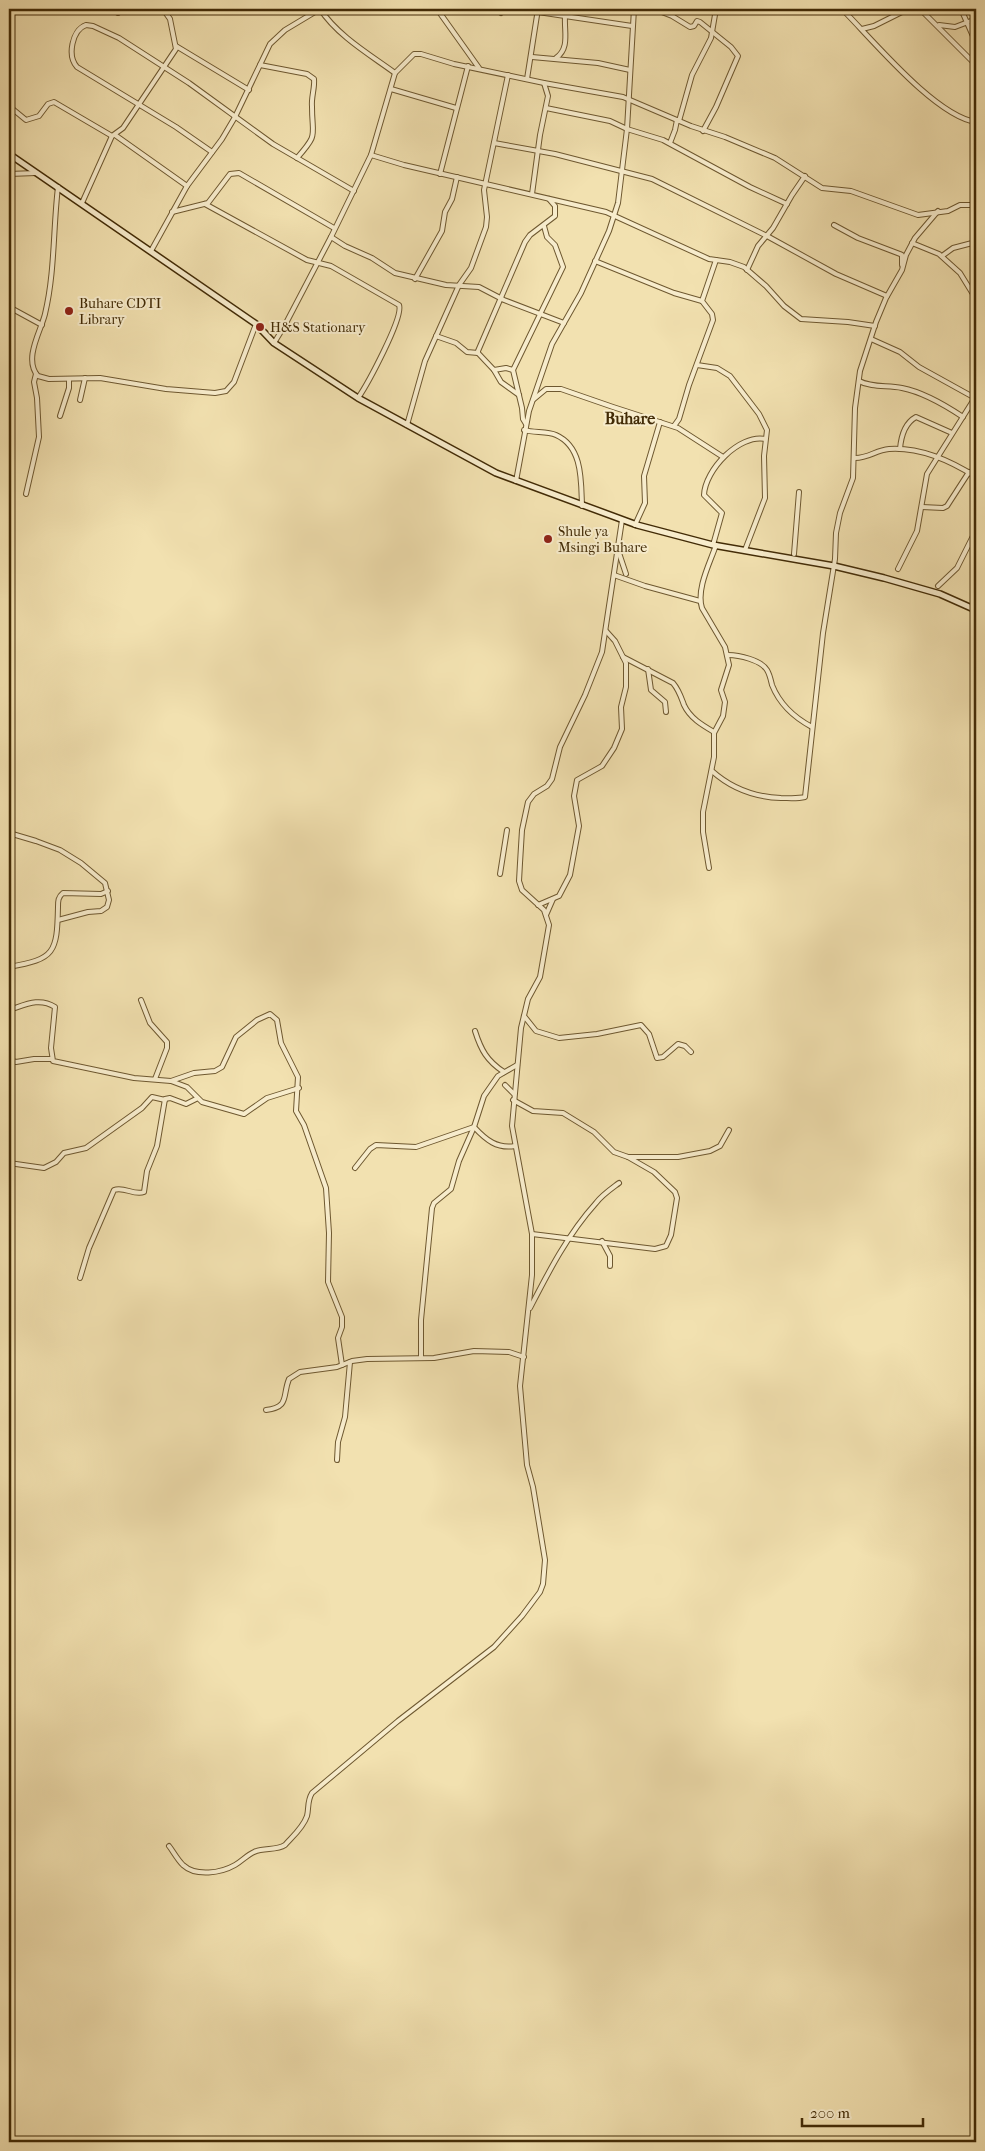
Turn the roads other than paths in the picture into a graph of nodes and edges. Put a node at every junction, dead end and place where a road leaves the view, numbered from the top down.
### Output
1 (163, 9) edge
2 (320, 9) edge
3 (437, 9) edge
4 (634, 9) edge
5 (654, 9) edge
6 (716, 9) edge
7 (842, 9) edge
8 (908, 9) edge
9 (920, 9) edge
10 (961, 9) edge
11 (538, 10) edge
12 (565, 16) junction
13 (976, 19) edge
14 (937, 24) junction
15 (968, 24) junction
16 (632, 26) junction
17 (862, 29) junction
18 (712, 31) junction
19 (976, 43) edge
20 (176, 46) junction
21 (532, 57) junction
22 (556, 58) junction
23 (260, 65) junction
24 (976, 65) edge
25 (468, 66) junction
26 (164, 68) junction
27 (479, 69) junction
28 (630, 70) junction
29 (395, 73) junction
30 (508, 75) junction
31 (527, 79) junction
32 (544, 83) junction
33 (391, 89) junction
34 (249, 90) junction
35 (628, 100) junction
36 (138, 105) junction
37 (9, 106) edge
38 (456, 108) junction
39 (546, 108) junction
40 (235, 117) junction
41 (678, 121) junction
42 (976, 122) edge
43 (627, 130) junction
44 (703, 131) junction
45 (114, 136) junction
46 (494, 143) junction
47 (670, 143) junction
48 (212, 152) junction
49 (538, 152) junction
50 (9, 154) edge
51 (371, 155) junction
52 (297, 158) junction
53 (623, 171) junction
54 (36, 173) junction
55 (9, 174) edge
56 (440, 174) junction
57 (805, 176) junction
58 (457, 177) junction
59 (486, 183) junction
60 (58, 186) junction
61 (187, 186) junction
62 (354, 191) junction
63 (532, 194) junction
64 (549, 198) junction
65 (82, 203) junction
66 (205, 204) junction
67 (787, 204) junction
68 (976, 205) edge
69 (938, 211) junction
70 (172, 212) junction
71 (614, 216) junction
72 (834, 225) dead end
73 (544, 226) junction
74 (334, 228) junction
75 (767, 236) junction
76 (331, 237) junction
77 (976, 242) edge
78 (912, 243) junction
79 (151, 251) junction
80 (942, 256) junction
81 (716, 260) junction
82 (595, 261) junction
83 (317, 262) junction
84 (748, 270) junction
85 (902, 270) junction
86 (415, 279) junction
87 (460, 285) junction
88 (887, 296) junction
89 (501, 298) junction
90 (976, 299) edge
91 (702, 301) junction
92 (9, 307) edge
93 (541, 314) junction
94 (564, 323) junction
95 (256, 324) junction
96 (42, 325) junction
97 (875, 326) junction
98 (436, 336) junction
99 (871, 339) junction
100 (274, 343) junction
101 (478, 353) junction
102 (697, 365) junction
103 (494, 370) junction
104 (513, 370) junction
105 (36, 374) junction
106 (85, 378) junction
107 (69, 379) junction
108 (859, 381) junction
109 (519, 395) junction
110 (976, 397) edge
111 (358, 398) junction
112 (80, 400) dead end
113 (532, 401) junction
114 (60, 416) dead end
115 (963, 417) junction
116 (660, 422) junction
117 (526, 424) junction
118 (407, 425) junction
119 (674, 426) junction
120 (524, 430) junction
121 (952, 434) junction
122 (765, 439) junction
123 (900, 449) junction
124 (723, 457) junction
125 (855, 458) junction
126 (937, 458) junction
127 (968, 472) junction
128 (976, 477) edge
129 (516, 481) junction
130 (799, 492) dead end
131 (26, 494) dead end
132 (582, 506) junction
133 (922, 507) junction
134 (622, 520) junction
135 (635, 525) junction
136 (976, 530) edge
137 (714, 545) junction
138 (618, 547) junction
139 (745, 550) junction
140 (794, 554) dead end
141 (834, 566) junction
142 (898, 569) dead end
143 (626, 574) dead end
144 (614, 575) junction
145 (938, 586) dead end
146 (700, 601) junction
147 (976, 610) edge
148 (606, 631) junction
149 (728, 655) junction
150 (623, 657) junction
151 (647, 668) junction
152 (666, 712) dead end
153 (812, 727) junction
154 (714, 732) junction
155 (712, 771) junction
156 (507, 830) dead end
157 (9, 833) edge
158 (709, 868) dead end
159 (500, 874) dead end
160 (108, 891) junction
161 (553, 899) junction
162 (538, 905) junction
163 (546, 915) junction
164 (58, 920) junction
165 (9, 967) edge
166 (140, 1000) dead end
167 (9, 1010) edge
168 (524, 1016) junction
169 (475, 1031) dead end
170 (691, 1052) dead end
171 (51, 1059) junction
172 (9, 1060) edge
173 (517, 1065) junction
174 (504, 1072) junction
175 (155, 1079) junction
176 (171, 1081) junction
177 (505, 1086) dead end
178 (299, 1088) junction
179 (514, 1094) junction
180 (196, 1099) junction
181 (165, 1100) junction
182 (513, 1100) junction
183 (474, 1128) junction
184 (729, 1130) dead end
185 (515, 1146) junction
186 (628, 1157) junction
187 (9, 1162) edge
188 (355, 1168) dead end
189 (619, 1183) dead end
190 (532, 1234) junction
191 (569, 1239) junction
192 (602, 1241) junction
193 (610, 1266) dead end
194 (80, 1278) dead end
195 (529, 1309) junction
196 (524, 1357) junction
197 (421, 1358) junction
198 (350, 1362) junction
199 (342, 1365) junction
200 (266, 1410) dead end
201 (337, 1460) dead end
202 (168, 1846) dead end

1 - 20 street
2 - 23 street
2 - 29 street
3 - 27 street
4 - 16 street
5 - 18 street
6 - 18 street
7 - 17 street
8 - 17 street
9 - 14 street
10 - 15 street
11 - 12 street
11 - 21 street
12 - 16 street
12 - 22 street
13 - 15 street
14 - 15 street
14 - 24 street
15 - 19 street
16 - 28 street
17 - 42 street
18 - 41 street
18 - 44 street
20 - 26 street
20 - 34 street
21 - 22 street
21 - 31 street
22 - 28 street
23 - 34 street
23 - 52 street
25 - 27 street
25 - 29 street
25 - 38 street
26 - 36 street
26 - 36 street
26 - 40 street
27 - 30 street
28 - 35 street
29 - 33 street
30 - 31 street
30 - 46 street
31 - 32 street
32 - 35 street
32 - 39 street
33 - 38 street
33 - 51 street
34 - 40 street
35 - 41 street
35 - 43 street
36 - 45 street
36 - 48 street
37 - 45 street
38 - 56 street
39 - 43 street
39 - 49 street
40 - 48 street
40 - 52 street
41 - 44 street
41 - 47 street
43 - 47 street
43 - 53 street
44 - 57 street
45 - 61 street
45 - 65 street
46 - 49 street
46 - 59 street
47 - 67 street
48 - 61 street
49 - 53 street
49 - 63 street
50 - 54 main road
51 - 56 street
51 - 62 street
52 - 62 street
53 - 71 street
53 - 75 street
54 - 55 street
54 - 60 main road
56 - 58 street
57 - 67 street
57 - 69 street
58 - 59 street
58 - 86 street
59 - 63 street
59 - 87 street
60 - 65 main road
60 - 96 street
61 - 70 street
62 - 74 street
63 - 64 street
64 - 71 street
64 - 73 street
65 - 79 main road
66 - 70 street
66 - 74 street
66 - 83 street
67 - 75 street
68 - 69 street
69 - 78 street
70 - 79 street
71 - 81 street
71 - 82 street
72 - 85 street
73 - 89 street
73 - 93 street
74 - 76 street
75 - 84 street
75 - 88 street
76 - 83 street
76 - 86 street
77 - 80 street
78 - 80 street
78 - 85 street
79 - 95 main road
80 - 90 street
81 - 84 street
81 - 91 street
82 - 91 street
82 - 94 street
83 - 100 street
83 - 111 street
84 - 97 street
85 - 88 street
86 - 87 street
87 - 89 street
87 - 98 street
88 - 97 street
89 - 93 street
89 - 101 street
91 - 102 street
92 - 96 street
93 - 94 street
93 - 104 street
94 - 113 street
95 - 100 main road
95 - 106 street
96 - 105 street
97 - 99 street
98 - 101 street
98 - 118 street
99 - 108 street
99 - 110 street
100 - 111 main road
101 - 103 street
102 - 119 street
102 - 122 street
103 - 104 street
103 - 109 street
104 - 109 street
105 - 107 street
105 - 131 street
106 - 107 street
106 - 112 street
107 - 114 street
108 - 115 street
108 - 125 street
109 - 117 street
110 - 115 street
111 - 118 main road
113 - 116 street
113 - 117 street
115 - 121 street
116 - 119 street
116 - 135 street
117 - 120 street
118 - 129 main road
119 - 124 street
120 - 129 street
120 - 132 street
121 - 123 street
121 - 126 street
122 - 124 street
122 - 139 street
123 - 125 street
123 - 126 street
124 - 137 street
125 - 141 street
126 - 127 street
126 - 133 street
127 - 128 street
127 - 133 street
129 - 132 main road
130 - 140 street
132 - 134 main road
133 - 142 street
134 - 135 main road
134 - 138 street
135 - 137 main road
136 - 145 street
137 - 139 main road
137 - 146 street
138 - 143 street
138 - 144 street
139 - 141 main road
141 - 147 main road
141 - 153 street
144 - 146 street
144 - 148 street
146 - 149 street
148 - 150 street
148 - 162 street
149 - 153 street
149 - 154 street
150 - 151 street
150 - 161 street
151 - 152 street
151 - 154 street
153 - 155 street
154 - 155 street
155 - 158 street
156 - 159 street
157 - 160 street
160 - 164 street
160 - 164 street
161 - 162 street
161 - 163 street
162 - 163 street
163 - 168 street
164 - 165 street
166 - 175 street
167 - 171 street
168 - 170 street
168 - 173 street
169 - 174 street
171 - 172 street
171 - 175 street
173 - 174 street
173 - 179 street
174 - 183 street
175 - 176 street
176 - 178 street
176 - 180 street
177 - 179 street
178 - 180 street
178 - 199 street
179 - 182 street
180 - 181 street
181 - 187 street
181 - 194 street
182 - 185 street
182 - 186 street
183 - 185 street
183 - 188 street
183 - 197 street
184 - 186 street
185 - 190 street
186 - 192 street
189 - 191 street
190 - 191 street
190 - 195 street
191 - 192 street
191 - 195 street
192 - 193 street
195 - 196 street
196 - 197 street
196 - 202 street
197 - 198 street
198 - 199 street
198 - 201 street
199 - 200 street

